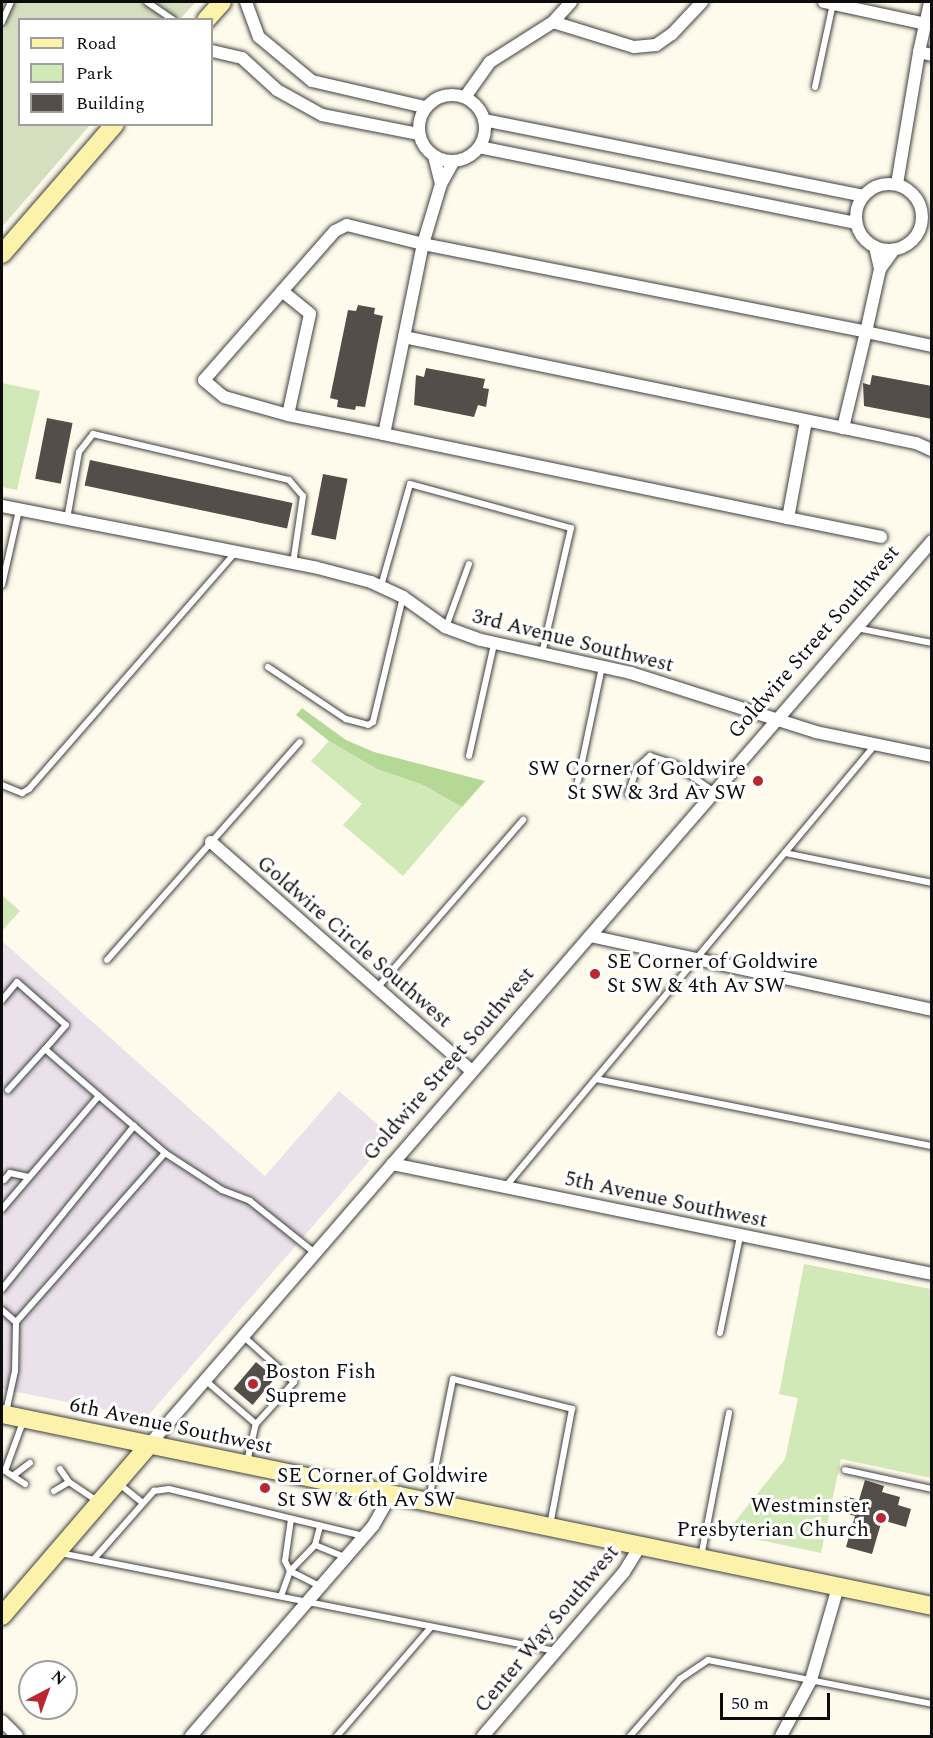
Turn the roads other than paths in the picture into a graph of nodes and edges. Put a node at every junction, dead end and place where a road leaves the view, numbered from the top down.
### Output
1 (11, 2) edge
2 (147, 2) edge
3 (222, 2) edge
4 (246, 2) edge
5 (571, 2) edge
6 (702, 2) edge
7 (828, 2) edge
8 (930, 2) edge
9 (171, 18) edge
10 (208, 18) edge
11 (2, 22) edge
12 (553, 22) junction
13 (926, 24) junction
14 (213, 51) edge
15 (926, 53) edge
16 (815, 87) dead end
17 (465, 97) junction
18 (425, 107) junction
19 (484, 120) junction
20 (113, 126) edge
21 (419, 134) junction
22 (479, 147) junction
23 (434, 156) junction
24 (454, 161) junction
25 (441, 184) junction
26 (897, 184) junction
27 (863, 196) junction
28 (856, 223) junction
29 (423, 244) junction
30 (875, 247) junction
31 (894, 250) junction
32 (2, 254) edge
33 (880, 269) junction
34 (282, 291) junction
35 (866, 332) junction
36 (404, 337) junction
37 (932, 346) edge
38 (288, 415) junction
39 (806, 421) junction
40 (843, 428) junction
41 (384, 434) junction
42 (932, 450) edge
43 (2, 506) edge
44 (19, 510) junction
45 (788, 518) junction
46 (67, 519) junction
47 (881, 537) dead end
48 (932, 541) edge
49 (234, 554) junction
50 (293, 564) junction
51 (469, 564) dead end
52 (3, 566) edge
53 (2, 585) edge
54 (381, 586) junction
55 (403, 597) junction
56 (446, 627) junction
57 (856, 628) junction
58 (932, 643) edge
59 (494, 644) junction
60 (542, 654) junction
61 (268, 667) dead end
62 (602, 667) junction
63 (776, 720) junction
64 (300, 742) dead end
65 (876, 744) junction
66 (469, 756) dead end
67 (932, 756) edge
68 (578, 781) dead end
69 (2, 785) edge
70 (714, 792) junction
71 (628, 794) dead end
72 (523, 820) dead end
73 (211, 842) junction
74 (785, 853) junction
75 (932, 883) edge
76 (590, 936) junction
77 (107, 960) dead end
78 (695, 960) junction
79 (376, 988) junction
80 (2, 1000) edge
81 (932, 1010) edge
82 (45, 1049) junction
83 (472, 1071) junction
84 (596, 1079) junction
85 (8, 1090) dead end
86 (99, 1096) junction
87 (134, 1126) junction
88 (932, 1146) edge
89 (165, 1153) junction
90 (392, 1164) junction
91 (29, 1177) junction
92 (4, 1180) dead end
93 (506, 1186) junction
94 (2, 1209) edge
95 (741, 1235) junction
96 (315, 1253) junction
97 (932, 1274) edge
98 (2, 1289) edge
99 (2, 1310) edge
100 (16, 1322) junction
101 (720, 1333) dead end
102 (242, 1336) junction
103 (204, 1380) junction
104 (729, 1413) dead end
105 (4, 1415) edge
106 (24, 1419) junction
107 (256, 1424) junction
108 (148, 1445) junction
109 (30, 1463) dead end
110 (246, 1465) junction
111 (60, 1469) dead end
112 (845, 1470) dead end
113 (14, 1474) junction
114 (69, 1482) junction
115 (116, 1482) junction
116 (25, 1484) dead end
117 (932, 1489) edge
118 (54, 1491) dead end
119 (391, 1495) junction
120 (99, 1502) junction
121 (428, 1502) junction
122 (143, 1503) junction
123 (291, 1519) junction
124 (320, 1526) junction
125 (549, 1527) junction
126 (364, 1536) junction
127 (315, 1545) junction
128 (641, 1545) junction
129 (57, 1552) junction
130 (345, 1557) junction
131 (701, 1558) junction
132 (94, 1559) junction
133 (290, 1571) junction
134 (321, 1586) junction
135 (838, 1587) junction
136 (281, 1596) junction
137 (308, 1601) junction
138 (932, 1606) edge
139 (2, 1617) edge
140 (431, 1627) junction
141 (556, 1651) junction
142 (811, 1680) junction
143 (932, 1704) edge
144 (2, 1721) edge
145 (17, 1737) edge
146 (191, 1737) edge
147 (336, 1737) edge
148 (483, 1737) edge
149 (630, 1737) edge
150 (780, 1737) edge

1 - 11 lane
2 - 9 lane
3 - 10 main road
4 - 18 street
5 - 12 street
6 - 12 street
7 - 13 street
7 - 16 lane
8 - 13 street
12 - 17 street
13 - 15 street
14 - 21 street
15 - 26 street
17 - 18 street
17 - 19 street
18 - 21 street
19 - 22 street
19 - 27 street
20 - 32 main road
21 - 23 street
22 - 24 street
22 - 28 street
23 - 24 street
23 - 25 street
24 - 25 street
25 - 29 street
26 - 27 street
26 - 31 street
27 - 28 street
28 - 30 street
29 - 34 street
29 - 35 street
29 - 36 street
30 - 31 street
30 - 33 street
31 - 33 street
33 - 35 street
34 - 38 street
34 - 38 street
35 - 37 street
35 - 40 street
36 - 39 street
36 - 41 street
38 - 41 street
39 - 40 street
39 - 45 street
40 - 42 street
41 - 45 street
43 - 44 street, 3rd Avenue Southwest
44 - 46 street, 3rd Avenue Southwest
44 - 52 lane
45 - 47 street
46 - 49 street, 3rd Avenue Southwest
46 - 50 lane
48 - 57 street, Goldwire Street Southwest
49 - 50 street, 3rd Avenue Southwest
49 - 69 lane
50 - 54 street, 3rd Avenue Southwest
51 - 56 lane
52 - 53 lane
54 - 55 street, 3rd Avenue Southwest
54 - 60 lane
55 - 56 street, 3rd Avenue Southwest
55 - 61 lane
56 - 59 street, 3rd Avenue Southwest
57 - 58 lane
57 - 63 street, Goldwire Street Southwest
59 - 60 street, 3rd Avenue Southwest
59 - 66 lane
60 - 62 street, 3rd Avenue Southwest
62 - 63 street, 3rd Avenue Southwest
62 - 68 lane
63 - 65 street, 3rd Avenue Southwest
63 - 70 street, Goldwire Street Southwest
64 - 73 lane
65 - 67 street, 3rd Avenue Southwest
65 - 74 lane
70 - 71 lane
70 - 76 street, Goldwire Street Southwest
72 - 79 lane
73 - 77 lane
73 - 79 street, Goldwire Circle Southwest
74 - 75 lane
74 - 78 lane
76 - 78 street
76 - 83 street, Goldwire Street Southwest
78 - 81 street
78 - 84 lane
79 - 83 street, Goldwire Circle Southwest
80 - 82 lane
82 - 85 lane
82 - 86 lane
83 - 90 street, Goldwire Street Southwest
84 - 88 lane
84 - 93 lane
86 - 87 lane
86 - 91 lane
87 - 89 lane
87 - 98 lane
89 - 96 lane
89 - 100 lane
90 - 93 street, 5th Avenue Southwest
90 - 96 street, Goldwire Street Southwest
91 - 92 lane
91 - 94 lane
93 - 95 street, 5th Avenue Southwest
95 - 97 street, 5th Avenue Southwest
95 - 101 lane
96 - 102 street, Goldwire Street Southwest
99 - 100 lane
100 - 105 lane
102 - 103 street, Goldwire Street Southwest
102 - 107 lane
103 - 107 lane
103 - 108 street, Goldwire Street Southwest
104 - 131 lane
105 - 106 main road, 6th Avenue Southwest
106 - 108 main road, 6th Avenue Southwest
106 - 113 lane
107 - 110 lane
108 - 110 main road, 6th Avenue Southwest
108 - 115 main road, Goldwire Street Southwest
109 - 113 lane
110 - 119 main road, 6th Avenue Southwest
111 - 114 lane
112 - 117 lane
113 - 116 lane
114 - 118 lane
114 - 120 lane
115 - 120 main road, Goldwire Street Southwest
115 - 122 lane
119 - 121 main road, 6th Avenue Southwest
119 - 126 street
120 - 129 main road, Goldwire Street Southwest
121 - 125 main road, 6th Avenue Southwest
121 - 125 lane
122 - 123 lane
122 - 132 lane
123 - 124 lane
123 - 133 lane
124 - 126 lane
124 - 127 lane
125 - 128 main road, 6th Avenue Southwest
126 - 130 street
127 - 130 lane
127 - 133 lane
128 - 131 main road, 6th Avenue Southwest
128 - 141 street, Center Way Southwest
129 - 132 lane
129 - 139 main road, Goldwire Street Southwest
130 - 134 street
131 - 135 main road, 6th Avenue Southwest
132 - 136 lane
133 - 134 lane
133 - 136 lane
134 - 137 street
135 - 138 main road, 6th Avenue Southwest
135 - 142 street
136 - 137 lane
137 - 140 lane
137 - 146 street
140 - 141 lane
140 - 147 lane
141 - 148 street, Center Way Southwest
142 - 143 lane
142 - 149 lane
142 - 150 street
144 - 145 street

